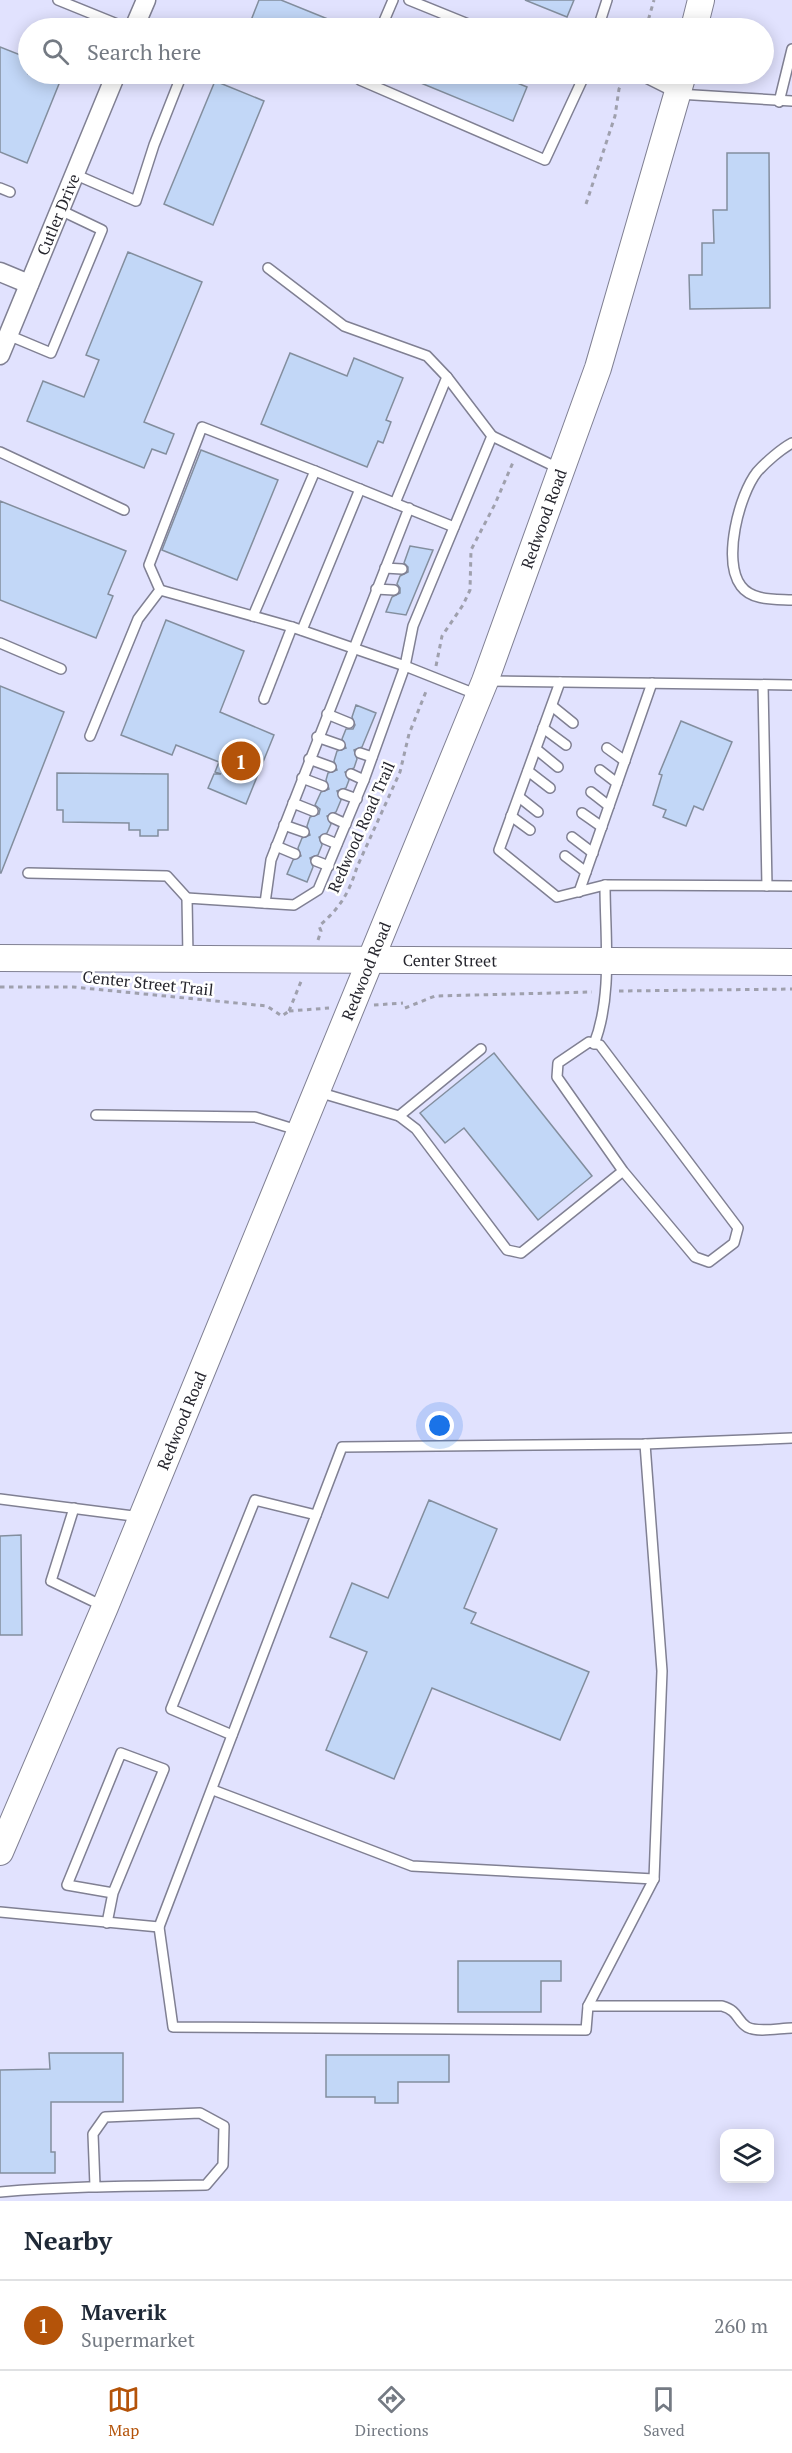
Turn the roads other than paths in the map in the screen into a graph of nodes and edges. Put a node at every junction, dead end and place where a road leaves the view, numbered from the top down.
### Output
1 (58, 0) edge
2 (146, 0) edge
3 (393, 0) edge
4 (409, 0) edge
5 (607, 0) edge
6 (701, 0) edge
7 (102, 18) edge
8 (138, 18) edge
9 (385, 18) edge
10 (453, 18) edge
11 (601, 18) edge
12 (696, 18) edge
13 (792, 50) edge
14 (112, 84) edge
15 (178, 84) edge
16 (369, 84) edge
17 (580, 84) edge
18 (681, 84) edge
19 (779, 102) junction
20 (792, 102) edge
21 (74, 174) junction
22 (0, 188) edge
23 (10, 192) dead end
24 (60, 210) junction
25 (268, 268) dead end
26 (0, 272) edge
27 (29, 284) junction
28 (8, 335) junction
29 (0, 355) edge
30 (447, 377) junction
31 (492, 436) junction
32 (792, 443) edge
33 (0, 453) edge
34 (315, 471) junction
35 (563, 471) junction
36 (360, 489) junction
37 (396, 503) junction
38 (409, 508) junction
39 (124, 510) dead end
40 (454, 527) junction
41 (385, 568) junction
42 (402, 569) dead end
43 (425, 570) dead end
44 (436, 570) junction
45 (376, 589) junction
46 (160, 590) junction
47 (394, 590) dead end
48 (416, 592) dead end
49 (427, 593) junction
50 (792, 600) edge
51 (253, 616) junction
52 (292, 627) junction
53 (302, 630) junction
54 (0, 643) edge
55 (352, 647) junction
56 (405, 666) junction
57 (61, 669) dead end
58 (560, 682) junction
59 (652, 683) junction
60 (763, 685) junction
61 (792, 685) edge
62 (482, 688) junction
63 (264, 699) dead end
64 (552, 706) junction
65 (327, 714) junction
66 (349, 723) dead end
67 (573, 723) dead end
68 (543, 728) junction
69 (369, 730) dead end
70 (380, 735) junction
71 (90, 736) dead end
72 (317, 737) junction
73 (340, 745) dead end
74 (566, 745) dead end
75 (607, 748) dead end
76 (536, 749) junction
77 (360, 753) dead end
78 (372, 757) junction
79 (309, 759) junction
80 (625, 761) junction
81 (331, 767) dead end
82 (558, 767) dead end
83 (600, 770) dead end
84 (528, 771) junction
85 (351, 774) dead end
86 (302, 778) junction
87 (364, 780) junction
88 (617, 783) junction
89 (323, 786) dead end
90 (550, 788) dead end
91 (591, 792) dead end
92 (343, 794) dead end
93 (519, 797) junction
94 (357, 799) junction
95 (293, 803) junction
96 (609, 806) junction
97 (313, 811) dead end
98 (538, 812) dead end
99 (582, 813) dead end
100 (511, 816) junction
101 (333, 818) dead end
102 (346, 824) junction
103 (284, 825) junction
104 (602, 827) junction
105 (530, 830) dead end
106 (304, 832) dead end
107 (572, 837) dead end
108 (325, 839) dead end
109 (338, 844) junction
110 (276, 846) junction
111 (593, 853) junction
112 (295, 854) dead end
113 (565, 856) dead end
114 (316, 861) dead end
115 (329, 867) junction
116 (28, 873) dead end
117 (586, 873) junction
118 (605, 885) junction
119 (767, 886) junction
120 (792, 886) edge
121 (579, 892) junction
122 (187, 898) junction
123 (265, 903) junction
124 (0, 958) edge
125 (188, 959) junction
126 (370, 961) junction
127 (792, 962) edge
128 (605, 963) junction
129 (594, 1044) junction
130 (481, 1049) dead end
131 (316, 1091) junction
132 (96, 1115) dead end
133 (399, 1116) junction
134 (300, 1131) junction
135 (623, 1171) junction
136 (792, 1438) edge
137 (645, 1444) junction
138 (0, 1499) edge
139 (74, 1509) junction
140 (316, 1515) junction
141 (142, 1517) junction
142 (105, 1607) junction
143 (232, 1735) junction
144 (213, 1790) junction
145 (0, 1852) edge
146 (654, 1879) junction
147 (114, 1893) junction
148 (0, 1912) edge
149 (107, 1923) junction
150 (159, 1927) junction
151 (588, 2006) junction
152 (792, 2028) edge
153 (95, 2186) junction
154 (0, 2192) edge

1 - 7 lane
2 - 8 street
3 - 9 lane
4 - 10 lane
5 - 11 lane
6 - 12 main road
13 - 19 lane
14 - 21 street, Cutler Drive
15 - 21 lane
16 - 17 lane
18 - 19 lane
18 - 35 main road, Redwood Road
19 - 20 lane
21 - 24 street, Cutler Drive
22 - 23 lane
24 - 27 street, Cutler Drive
24 - 28 lane
25 - 30 lane
26 - 27 street
27 - 28 street, Cutler Drive
28 - 29 street, Cutler Drive
30 - 31 lane
30 - 37 lane
31 - 35 lane
31 - 40 lane
32 - 50 lane
33 - 39 lane
34 - 36 lane
34 - 46 lane
34 - 51 lane
35 - 62 main road, Redwood Road
36 - 37 lane
36 - 53 lane
37 - 38 lane
38 - 40 lane
38 - 41 lane
40 - 44 lane
41 - 42 lane
41 - 45 lane
43 - 44 lane
44 - 49 lane
45 - 47 lane
45 - 55 lane
46 - 51 lane
46 - 71 lane
48 - 49 lane
49 - 56 lane
51 - 52 lane
52 - 53 lane
52 - 63 lane
53 - 55 lane
54 - 57 lane
55 - 56 lane
55 - 65 lane
56 - 62 lane
56 - 70 lane
58 - 59 lane
58 - 62 lane
58 - 64 lane
59 - 60 lane
59 - 80 lane
60 - 61 lane
60 - 119 lane
62 - 126 main road, Redwood Road
64 - 67 lane
64 - 68 lane
65 - 66 lane
65 - 72 lane
68 - 74 lane
68 - 76 lane
69 - 70 lane
70 - 78 lane
72 - 73 lane
72 - 79 lane
75 - 80 lane
76 - 82 lane
76 - 84 lane
77 - 78 lane
78 - 87 lane
79 - 81 lane
79 - 86 lane
80 - 88 lane
83 - 88 lane
84 - 90 lane
84 - 93 lane
85 - 87 lane
86 - 89 lane
86 - 95 lane
87 - 94 lane
88 - 96 lane
91 - 96 lane
92 - 94 lane
93 - 98 lane
93 - 100 lane
94 - 102 lane
95 - 97 lane
95 - 103 lane
96 - 104 lane
99 - 104 lane
100 - 105 lane
100 - 121 lane
101 - 102 lane
102 - 109 lane
103 - 106 lane
103 - 110 lane
104 - 111 lane
107 - 111 lane
108 - 109 lane
109 - 115 lane
110 - 112 lane
110 - 123 lane
111 - 117 lane
113 - 117 lane
114 - 115 lane
115 - 123 lane
116 - 122 lane
117 - 121 lane
118 - 119 lane
118 - 121 lane
118 - 128 lane
119 - 120 lane
122 - 123 lane
122 - 125 lane
124 - 125 main road, Center Street
125 - 126 main road, Center Street
126 - 128 main road, Center Street
126 - 131 main road, Redwood Road
127 - 128 main road, Center Street
128 - 129 lane
129 - 135 lane
129 - 135 lane
130 - 133 lane
131 - 133 lane
131 - 134 main road, Redwood Road
132 - 134 lane
133 - 135 lane
134 - 141 main road, Redwood Road
136 - 137 lane
137 - 140 lane
137 - 146 lane
138 - 139 lane
139 - 141 lane
139 - 142 lane
140 - 143 lane
140 - 143 lane
141 - 142 main road, Redwood Road
142 - 145 main road, Redwood Road
143 - 144 lane
144 - 146 lane
144 - 150 lane
146 - 151 lane
147 - 147 lane
147 - 149 lane
148 - 149 lane
149 - 150 lane
150 - 151 lane
151 - 152 lane
153 - 153 lane
153 - 154 lane

